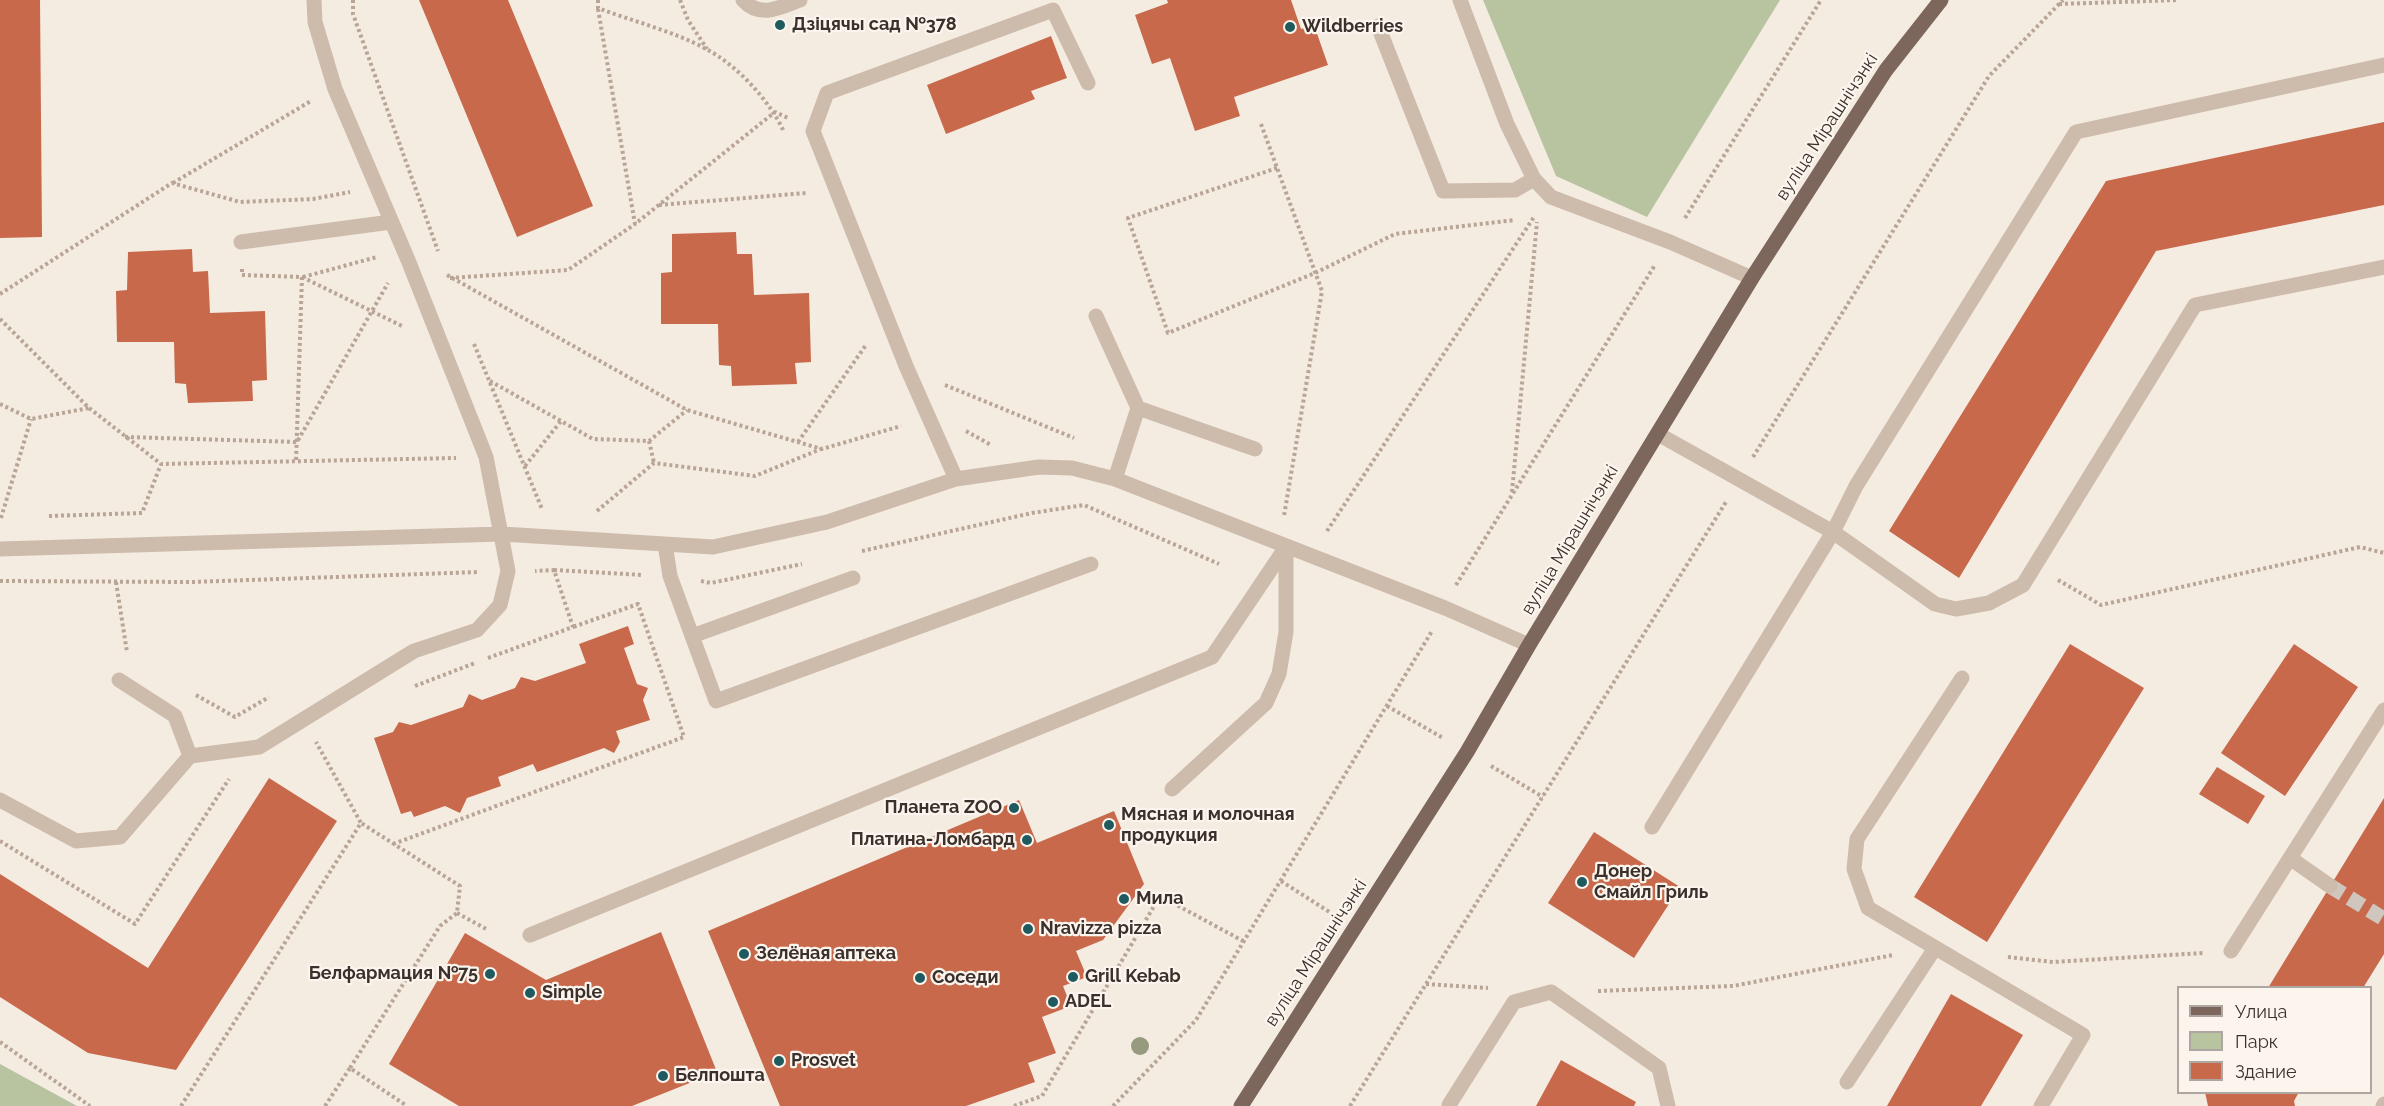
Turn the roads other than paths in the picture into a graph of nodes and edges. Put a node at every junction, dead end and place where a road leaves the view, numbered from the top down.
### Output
1 (314, 0) edge
2 (743, 0) edge
3 (800, 0) edge
4 (1460, 0) edge
5 (1941, 0) edge
6 (1378, 26) dead end
7 (2384, 65) edge
8 (1088, 83) dead end
9 (1534, 179) junction
10 (391, 222) junction
11 (241, 242) road end
12 (2384, 267) edge
13 (1752, 278) junction
14 (1096, 316) dead end
15 (1138, 408) junction
16 (1658, 434) junction
17 (1255, 449) dead end
18 (956, 479) junction
19 (1115, 479) junction
20 (1833, 532) junction
21 (502, 534) junction
22 (665, 544) junction
23 (1286, 547) junction
24 (0, 549) edge
25 (1091, 564) dead end
26 (853, 578) dead end
27 (692, 636) junction
28 (1529, 645) junction
29 (1962, 678) dead end
30 (119, 680) dead end
31 (2384, 710) edge
32 (190, 756) junction
33 (1172, 789) dead end
34 (0, 800) edge
35 (1652, 827) dead end
36 (2290, 858) junction
37 (2330, 886) tunnel mouth
38 (530, 935) dead end
39 (1935, 948) junction
40 (2231, 951) dead end
41 (1847, 1082) dead end
42 (1449, 1105) edge
43 (1241, 1106) edge
44 (1668, 1106) edge
45 (2042, 1106) edge

1 - 10 lane
2 - 3 lane
4 - 9 lane
5 - 13 main road, вуліца Мірашнічэнкі
6 - 9 lane
7 - 20 lane
8 - 18 lane
9 - 13 lane
10 - 11 lane
10 - 21 lane
12 - 20 lane
13 - 16 main road, вуліца Мірашнічэнкі
14 - 15 lane
15 - 17 lane
15 - 19 lane
16 - 20 lane
16 - 28 main road, вуліца Мірашнічэнкі
18 - 19 lane
18 - 22 lane
19 - 23 lane
20 - 35 lane
21 - 22 lane
21 - 24 lane
21 - 32 lane
22 - 27 lane
23 - 28 lane
23 - 33 lane
23 - 38 lane
25 - 27 lane
26 - 27 lane
28 - 43 main road, вуліца Мірашнічэнкі
29 - 39 lane
30 - 32 lane
31 - 36 lane
32 - 34 lane
36 - 37 lane
36 - 40 lane
39 - 41 lane
39 - 45 lane
42 - 44 lane

